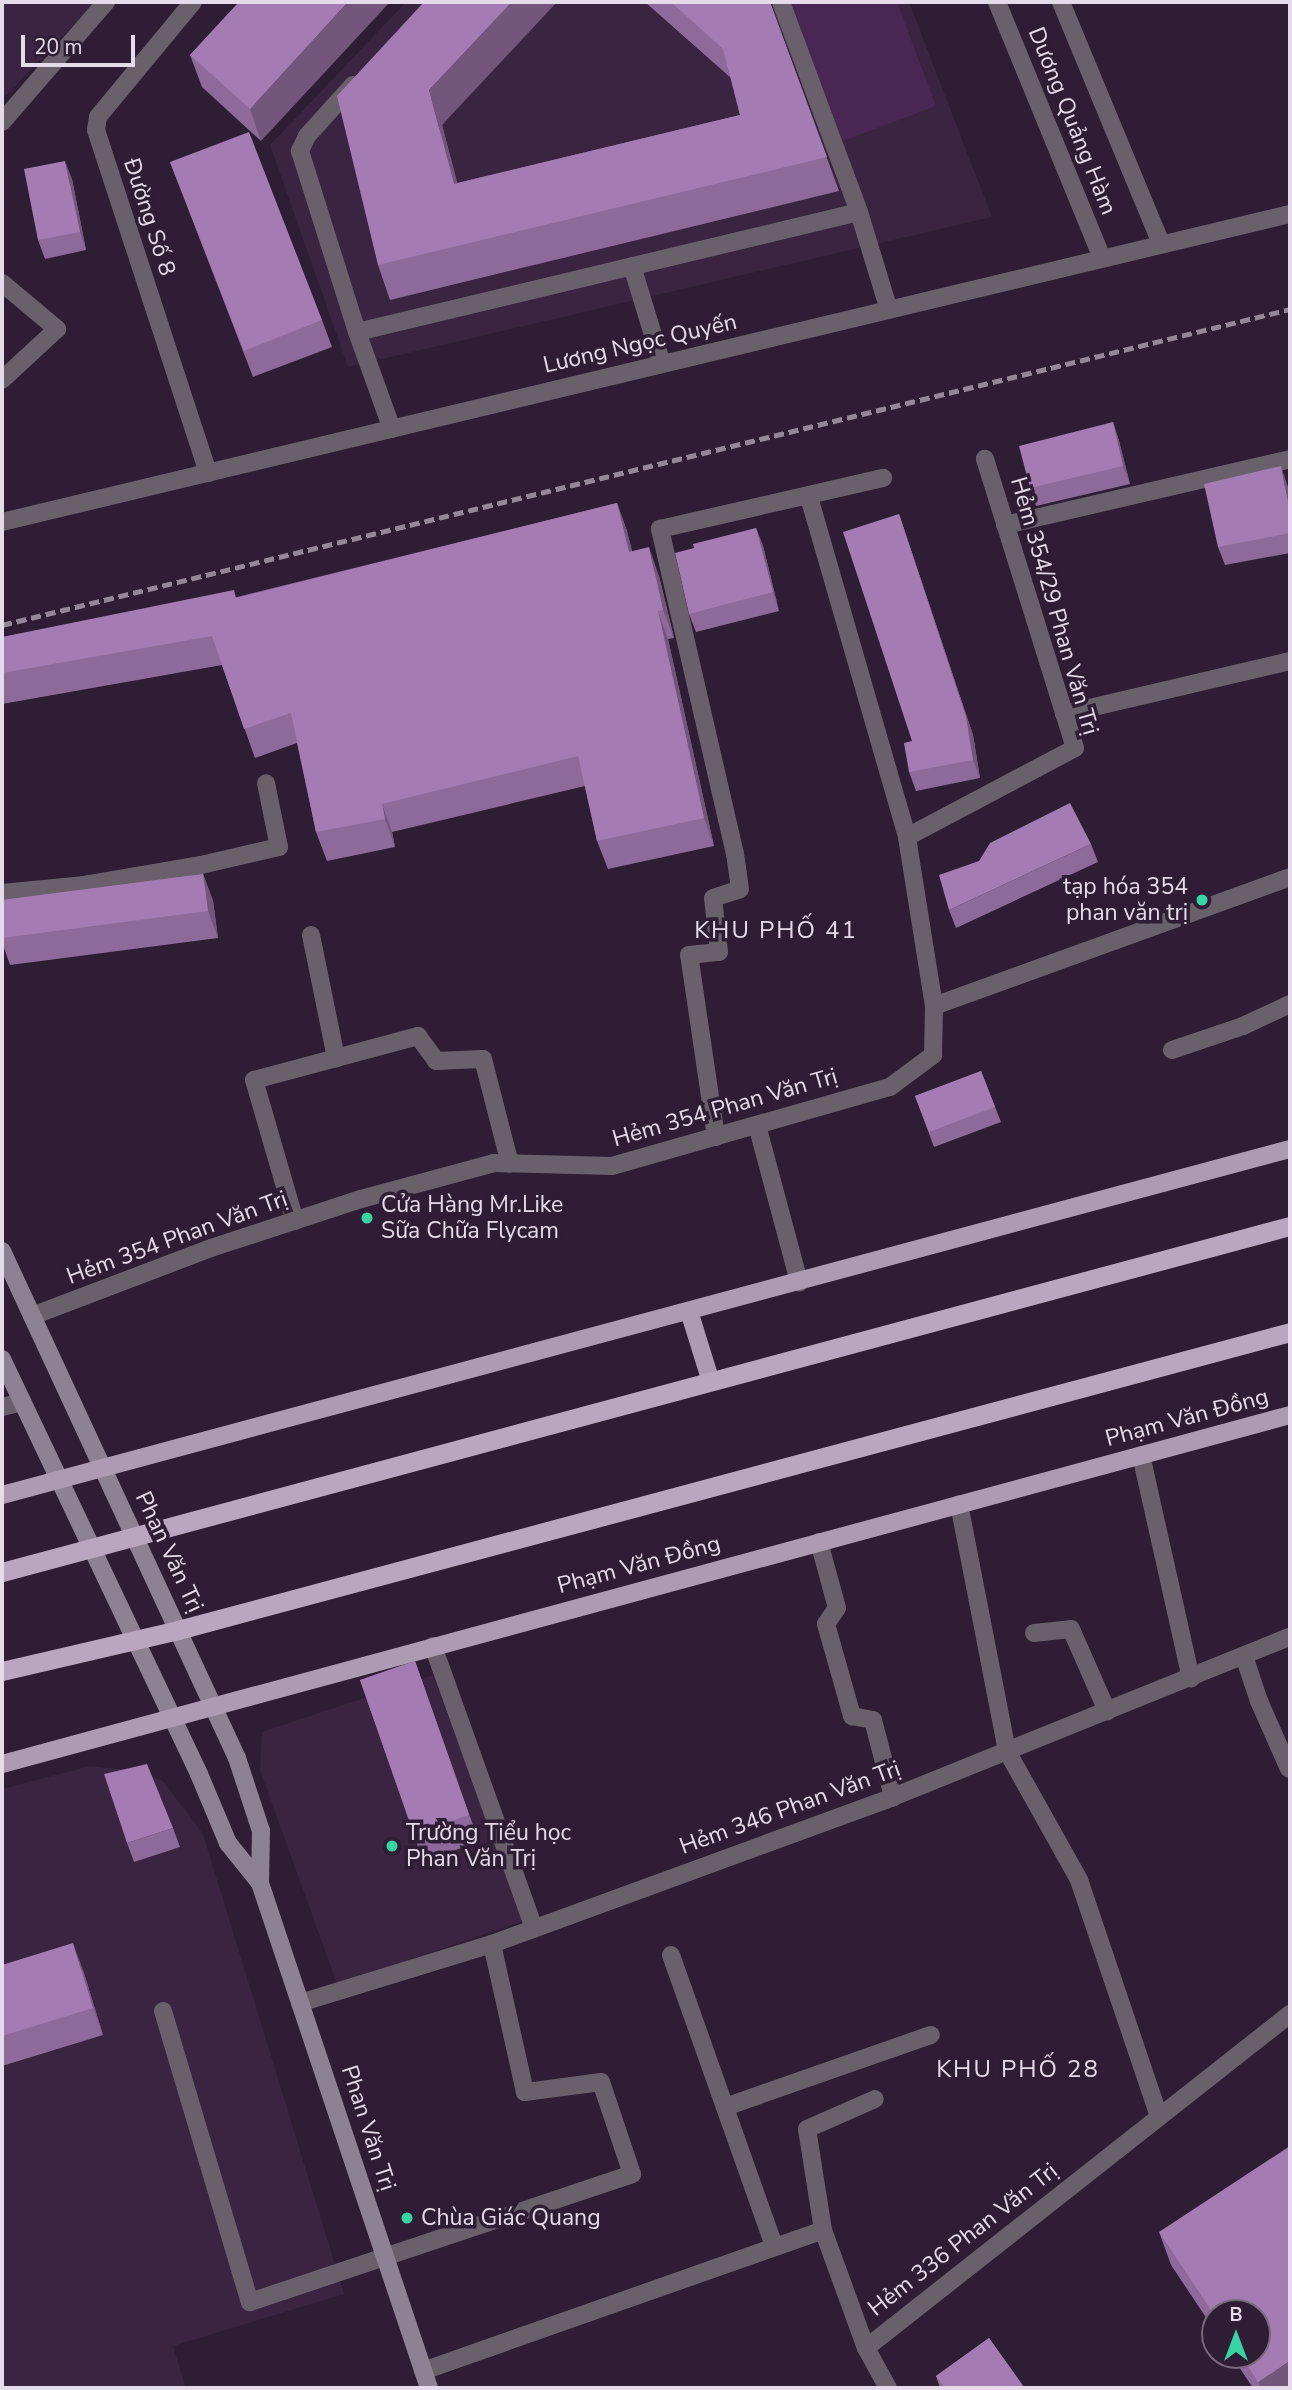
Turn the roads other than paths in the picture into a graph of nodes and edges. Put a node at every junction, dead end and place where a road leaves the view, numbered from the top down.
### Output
1 (106, 2) edge
2 (193, 2) edge
3 (781, 2) edge
4 (997, 2) edge
5 (1060, 2) edge
6 (363, 74) edge
7 (2, 122) edge
8 (859, 212) junction
9 (1290, 214) edge
10 (1161, 244) junction
11 (1102, 258) junction
12 (632, 266) junction
13 (2, 283) edge
14 (888, 310) junction
15 (357, 332) junction
16 (662, 364) junction
17 (2, 380) edge
18 (392, 429) junction
19 (985, 459) dead end
20 (1290, 459) edge
21 (208, 473) junction
22 (883, 478) dead end
23 (809, 497) junction
24 (2, 522) edge
25 (1004, 525) junction
26 (1290, 661) edge
27 (1064, 714) junction
28 (266, 783) dead end
29 (906, 837) junction
30 (1290, 877) edge
31 (2, 893) edge
32 (311, 935) dead end
33 (1290, 1004) edge
34 (934, 1006) junction
35 (1172, 1050) dead end
36 (336, 1058) junction
37 (757, 1125) junction
38 (716, 1137) junction
39 (1290, 1150) edge
40 (510, 1164) junction
41 (295, 1221) junction
42 (1290, 1226) edge
43 (2, 1251) edge
44 (799, 1282) junction
45 (689, 1311) junction
46 (32, 1316) junction
47 (1290, 1332) edge
48 (2, 1359) edge
49 (711, 1382) junction
50 (22, 1402) junction
51 (2, 1407) edge
52 (1290, 1416) edge
53 (1141, 1455) junction
54 (103, 1469) junction
55 (59, 1479) junction
56 (2, 1494) edge
57 (959, 1504) junction
58 (135, 1538) junction
59 (819, 1542) junction
60 (91, 1548) junction
61 (2, 1572) edge
62 (178, 1630) junction
63 (1034, 1633) dead end
64 (1290, 1637) edge
65 (135, 1641) junction
66 (433, 1646) junction
67 (1244, 1656) junction
68 (2, 1671) edge
69 (1191, 1678) junction
70 (213, 1704) junction
71 (1107, 1711) junction
72 (171, 1716) junction
73 (1007, 1751) junction
74 (2, 1764) edge
75 (1289, 1769) edge
76 (894, 1797) junction
77 (260, 1883) junction
78 (534, 1928) junction
79 (492, 1944) junction
80 (671, 1955) dead end
81 (300, 2003) junction
82 (163, 2011) dead end
83 (1290, 2014) edge
84 (931, 2035) dead end
85 (875, 2099) dead end
86 (725, 2107) junction
87 (1159, 2117) junction
88 (823, 2230) junction
89 (774, 2246) junction
90 (386, 2259) junction
91 (866, 2348) junction
92 (426, 2380) edge
93 (888, 2388) edge

1 - 7 street
2 - 21 street, Đường Số 8
3 - 8 street
4 - 11 street, Dương Quảng Hàm
5 - 10 street, Dương Quảng Hàm
6 - 15 street
8 - 12 street
8 - 14 street
9 - 10 street, Lương Ngọc Quyến
10 - 11 street, Lương Ngọc Quyến
11 - 14 street, Lương Ngọc Quyến
12 - 15 street
12 - 16 street
13 - 17 street
14 - 16 street, Lương Ngọc Quyến
15 - 18 street
16 - 18 street, Lương Ngọc Quyến
18 - 21 street, Lương Ngọc Quyến
19 - 25 street, Hẻm 354/29 Phan Văn Trị
20 - 25 street
21 - 24 street, Lương Ngọc Quyến
22 - 23 street
23 - 29 street
23 - 38 street
25 - 27 street, Hẻm 354/29 Phan Văn Trị
26 - 27 street
27 - 29 street, Hẻm 354/29 Phan Văn Trị
28 - 31 street
29 - 34 street
30 - 34 street
32 - 36 street
33 - 35 street
34 - 37 street, Hẻm 354 Phan Văn Trị
36 - 40 street
36 - 41 street
37 - 38 street, Hẻm 354 Phan Văn Trị
37 - 44 street
38 - 40 street, Hẻm 354 Phan Văn Trị
39 - 44 main road
40 - 41 street, Hẻm 354 Phan Văn Trị
41 - 46 street, Hẻm 354 Phan Văn Trị
42 - 49 highway
43 - 46 main road, Phan Văn Trị
44 - 45 main road
45 - 49 main road
45 - 54 main road
46 - 54 main road, Phan Văn Trị
47 - 62 highway
48 - 50 main road, Phan Văn Trị
49 - 58 highway
50 - 51 street
50 - 55 main road, Phan Văn Trị
52 - 53 main road, Phạm Văn Đồng
53 - 57 main road, Phạm Văn Đồng
53 - 69 street
54 - 55 main road
54 - 58 main road, Phan Văn Trị
55 - 56 main road
55 - 60 main road, Phan Văn Trị
57 - 59 main road, Phạm Văn Đồng
57 - 73 street
58 - 60 highway
58 - 62 main road, Phan Văn Trị
59 - 66 main road, Phạm Văn Đồng
59 - 76 street
60 - 61 highway
60 - 65 main road, Phan Văn Trị
62 - 65 highway
62 - 70 main road, Phan Văn Trị
63 - 71 street
64 - 67 street, Hẻm 346 Phan Văn Trị
65 - 68 highway
65 - 72 main road, Phan Văn Trị
66 - 70 main road, Phạm Văn Đồng
66 - 78 street
67 - 69 street, Hẻm 346 Phan Văn Trị
67 - 75 street
69 - 71 street, Hẻm 346 Phan Văn Trị
70 - 72 main road, Phạm Văn Đồng
70 - 77 main road, Phan Văn Trị
71 - 73 street, Hẻm 346 Phan Văn Trị
72 - 74 main road, Phạm Văn Đồng
72 - 77 main road, Phan Văn Trị
73 - 76 street, Hẻm 346 Phan Văn Trị
73 - 87 street
76 - 78 street, Hẻm 346 Phan Văn Trị
77 - 81 main road, Phan Văn Trị
78 - 79 street, Hẻm 346 Phan Văn Trị
79 - 81 street, Hẻm 346 Phan Văn Trị
79 - 90 street
80 - 86 street
81 - 90 main road, Phan Văn Trị
82 - 90 street
83 - 87 street, Hẻm 336 Phan Văn Trị
84 - 86 street
85 - 88 street, Hẻm 336 Phan Văn Trị
86 - 89 street
87 - 91 street, Hẻm 336 Phan Văn Trị
88 - 89 street
88 - 91 street, Hẻm 336 Phan Văn Trị
89 - 92 street
90 - 92 main road, Phan Văn Trị
91 - 93 street

